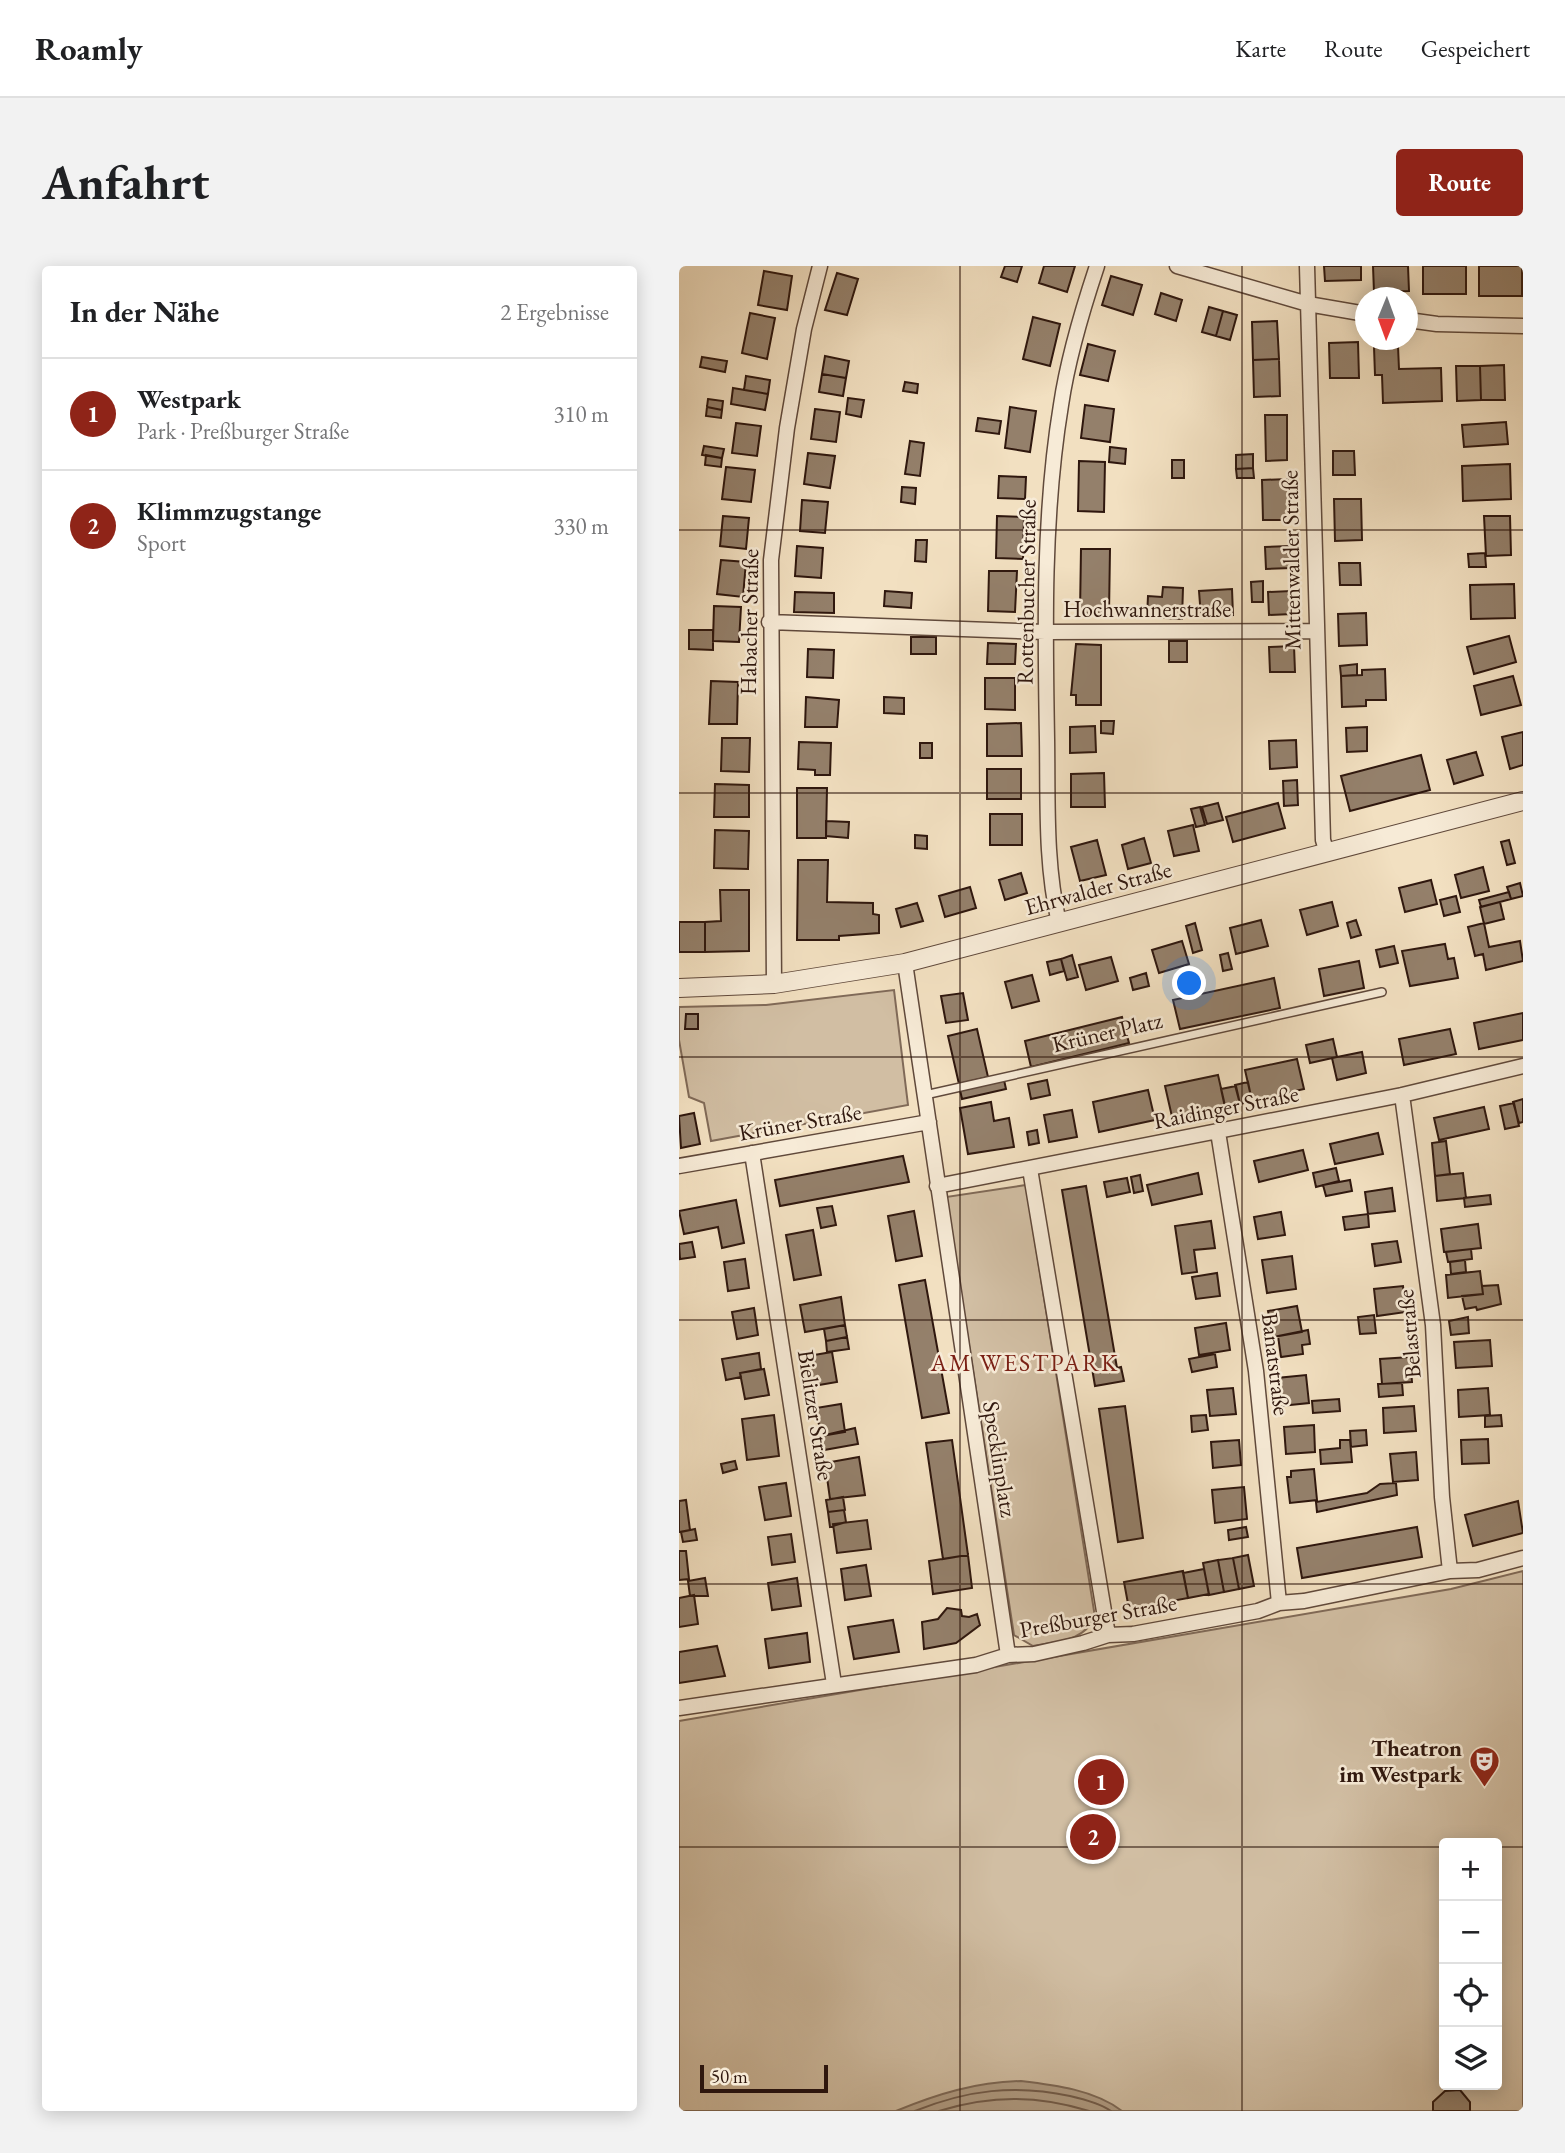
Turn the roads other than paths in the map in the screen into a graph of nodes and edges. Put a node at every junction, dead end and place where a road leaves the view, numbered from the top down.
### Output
1 (820, 266) edge
2 (1097, 266) edge
3 (1177, 266) edge
4 (1307, 266) edge
5 (1308, 304) junction
6 (1355, 312) edge
7 (1418, 321) edge
8 (1523, 326) edge
9 (769, 622) junction
10 (1315, 631) junction
11 (1045, 632) junction
12 (1523, 801) edge
13 (1327, 853) junction
14 (1059, 923) junction
15 (905, 963) junction
16 (774, 984) junction
17 (679, 988) edge
18 (1382, 992) dead end
19 (1523, 1066) edge
20 (924, 1095) junction
21 (1402, 1095) junction
22 (929, 1122) junction
23 (1217, 1132) junction
24 (753, 1153) junction
25 (679, 1166) edge
26 (1030, 1169) junction
27 (937, 1186) junction
28 (1523, 1558) edge
29 (1450, 1571) junction
30 (1279, 1603) junction
31 (1108, 1634) junction
32 (1008, 1655) junction
33 (834, 1684) junction
34 (679, 1708) edge

1 - 9 street, Habacher Straße
2 - 11 street, Rottenbucher Straße
3 - 5 street
4 - 5 street, Mittenwalder Straße
5 - 6 street
5 - 10 street, Mittenwalder Straße
7 - 8 street
9 - 11 street, Hochwannerstraße
9 - 16 street, Habacher Straße
10 - 11 street, Hochwannerstraße
10 - 13 street, Mittenwalder Straße
11 - 14 street, Rottenbucher Straße
12 - 13 street, Ehrwalder Straße
13 - 14 street, Ehrwalder Straße
14 - 15 street, Ehrwalder Straße
15 - 16 street, Ehrwalder Straße
15 - 20 street
16 - 17 street, Ehrwalder Straße
18 - 20 lane, Krüner Platz
19 - 21 street, Raidinger Straße
20 - 22 street
21 - 23 street, Raidinger Straße
21 - 29 street, Belastraße
22 - 24 street, Krüner Straße
22 - 27 street
23 - 26 street, Raidinger Straße
23 - 30 street, Banatstraße
24 - 25 street, Krüner Straße
24 - 33 street, Bielitzer Straße
26 - 27 street, Raidinger Straße
26 - 31 street
27 - 32 street, Specklinplatz
28 - 29 street, Preßburger Straße
29 - 30 street, Preßburger Straße
30 - 31 street, Preßburger Straße
31 - 32 street, Preßburger Straße
32 - 33 street, Preßburger Straße
33 - 34 street, Preßburger Straße

